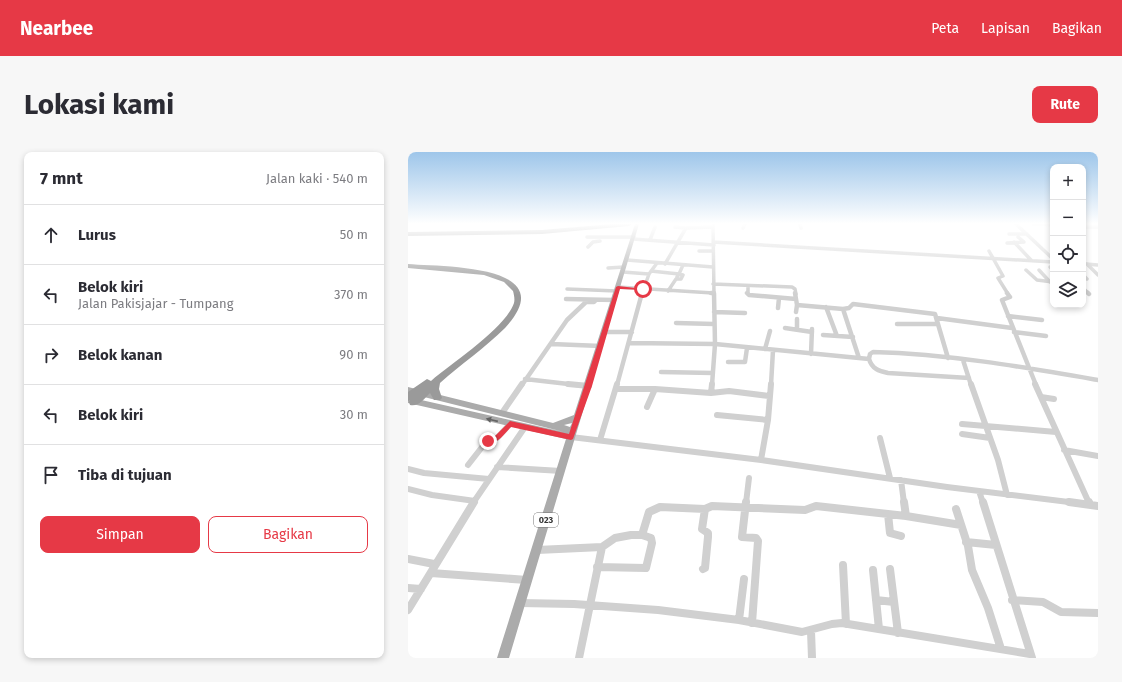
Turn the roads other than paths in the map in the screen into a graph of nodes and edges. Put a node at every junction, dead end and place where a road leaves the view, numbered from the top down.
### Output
1 (630, 248) edge
2 (675, 248) edge
3 (713, 248) edge
4 (786, 248) edge
5 (1019, 248) edge
6 (1042, 248) edge
7 (699, 251) dead end
8 (713, 251) junction
9 (989, 251) dead end
10 (1050, 256) edge
11 (992, 258) junction
12 (1031, 260) junction
13 (1050, 262) edge
14 (657, 263) junction
15 (665, 264) junction
16 (1086, 264) edge
17 (683, 265) junction
18 (1086, 265) edge
19 (1098, 265) edge
20 (408, 266) edge
21 (713, 266) junction
22 (625, 267) junction
23 (608, 268) dead end
24 (408, 270) edge
25 (1026, 270) dead end
26 (1039, 270) dead end
27 (650, 273) junction
28 (679, 274) junction
29 (1098, 275) edge
30 (1050, 281) edge
31 (1050, 283) edge
32 (1050, 283) edge
33 (713, 284) junction
34 (1042, 285) dead end
35 (748, 286) junction
36 (567, 289) dead end
37 (618, 289) junction
38 (643, 289) junction
39 (668, 291) junction
40 (1086, 291) edge
41 (714, 294) junction
42 (1089, 294) dead end
43 (779, 298) junction
44 (566, 299) dead end
45 (796, 299) junction
46 (596, 300) junction
47 (614, 300) junction
48 (797, 305) junction
49 (826, 307) junction
50 (778, 308) dead end
51 (843, 309) junction
52 (714, 312) junction
53 (796, 312) dead end
54 (745, 314) dead end
55 (1008, 316) junction
56 (937, 318) junction
57 (797, 319) dead end
58 (1042, 320) dead end
59 (676, 323) dead end
60 (714, 324) junction
61 (897, 324) dead end
62 (938, 324) junction
63 (785, 328) dead end
64 (796, 329) junction
65 (1013, 330) junction
66 (770, 331) dead end
67 (605, 332) junction
68 (632, 332) junction
69 (823, 335) dead end
70 (837, 336) junction
71 (1046, 336) dead end
72 (854, 337) junction
73 (629, 343) junction
74 (551, 344) junction
75 (715, 344) junction
76 (601, 346) junction
77 (747, 348) junction
78 (765, 349) junction
79 (773, 350) junction
80 (811, 354) junction
81 (859, 358) junction
82 (948, 358) junction
83 (869, 359) junction
84 (963, 360) junction
85 (728, 362) dead end
86 (1028, 369) junction
87 (661, 372) dead end
88 (713, 374) junction
89 (969, 378) junction
90 (525, 379) junction
91 (1098, 380) edge
92 (432, 381) junction
93 (588, 386) junction
94 (616, 389) junction
95 (655, 389) junction
96 (711, 392) junction
97 (412, 395) edge
98 (769, 396) junction
99 (1041, 397) junction
100 (437, 398) junction
101 (1054, 399) dead end
102 (647, 407) dead end
103 (502, 413) junction
104 (716, 415) dead end
105 (578, 417) junction
106 (768, 420) junction
107 (510, 424) junction
108 (962, 424) dead end
109 (986, 426) junction
110 (525, 427) junction
111 (553, 427) junction
112 (1056, 432) junction
113 (572, 434) junction
114 (962, 434) dead end
115 (880, 438) dead end
116 (990, 438) junction
117 (600, 440) junction
118 (1064, 450) junction
119 (1098, 456) edge
120 (761, 460) junction
121 (468, 465) dead end
122 (497, 467) junction
123 (408, 469) edge
124 (561, 471) junction
125 (749, 478) dead end
126 (890, 478) junction
127 (489, 479) junction
128 (901, 480) junction
129 (408, 489) edge
130 (979, 491) junction
131 (1007, 495) junction
132 (475, 501) junction
133 (1090, 505) junction
134 (1098, 506) edge
135 (746, 508) junction
136 (705, 509) junction
137 (956, 509) dead end
138 (888, 514) junction
139 (906, 516) junction
140 (961, 525) junction
141 (642, 535) junction
142 (900, 536) dead end
143 (966, 542) junction
144 (996, 545) junction
145 (602, 546) junction
146 (536, 550) junction
147 (408, 559) edge
148 (434, 564) junction
149 (843, 565) dead end
150 (597, 567) junction
151 (890, 569) dead end
152 (703, 570) dead end
153 (873, 570) dead end
154 (431, 573) junction
155 (744, 579) dead end
156 (528, 580) junction
157 (408, 588) edge
158 (421, 589) junction
159 (876, 600) junction
160 (1012, 600) junction
161 (894, 602) junction
162 (520, 603) junction
163 (589, 605) junction
164 (408, 610) edge
165 (1098, 613) edge
166 (739, 620) junction
167 (752, 623) junction
168 (846, 624) junction
169 (879, 629) junction
170 (811, 631) junction
171 (898, 633) junction
172 (1001, 649) junction
173 (1031, 656) edge
174 (503, 658) edge
175 (579, 658) edge
176 (812, 658) edge

1 - 22 main road, 023
2 - 15 street
3 - 8 street
4 - 11 street
5 - 12 street
6 - 10 street
7 - 8 street
8 - 21 street
9 - 11 street
11 - 12 street
11 - 55 street
12 - 13 street
14 - 15 street
14 - 22 street
14 - 27 street
15 - 17 street
16 - 19 street
17 - 21 street
17 - 28 street
18 - 29 street
20 - 92 highway
21 - 33 street
22 - 23 street
22 - 27 street
22 - 37 main road, 023
24 - 92 highway
25 - 31 street
26 - 30 street
27 - 28 street
27 - 38 street
28 - 39 street
32 - 34 street
33 - 35 street
33 - 41 street
35 - 43 street
35 - 45 street
36 - 37 street
37 - 38 street
37 - 47 main road, 023
38 - 39 street
38 - 68 street
39 - 41 street
40 - 42 street
41 - 52 street
43 - 45 street
43 - 50 street
44 - 46 street
45 - 48 street
46 - 47 street
46 - 74 street
47 - 67 main road, 023
48 - 49 street
48 - 53 street
49 - 51 street
49 - 70 street
51 - 56 street
51 - 72 street
52 - 54 street
52 - 60 street
55 - 58 street
55 - 65 street
56 - 62 street
56 - 65 street
57 - 64 street
59 - 60 street
60 - 75 street
61 - 62 street
62 - 82 street
63 - 64 street
64 - 80 street
65 - 71 street
65 - 86 street
66 - 78 street
67 - 68 street
67 - 76 main road, 023
68 - 73 street
69 - 70 street
70 - 72 street
72 - 81 street
73 - 75 street
73 - 94 street
74 - 76 street
74 - 90 street
75 - 77 street
75 - 88 street
76 - 93 main road, 023
77 - 78 street
77 - 85 street
78 - 79 street
79 - 80 street
79 - 98 street
80 - 81 street
81 - 83 street
82 - 83 street
82 - 84 street
83 - 89 street
84 - 86 street
84 - 89 street
86 - 91 street
86 - 99 street
87 - 88 street
88 - 96 street
89 - 109 street
90 - 93 street
90 - 103 street
92 - 97 highway
92 - 97 highway
92 - 100 highway
93 - 105 main road, 023
94 - 95 street
94 - 117 street
95 - 96 street
95 - 102 street
96 - 98 street
97 - 100 main road
107 -> 97 main road
98 - 106 street
99 - 101 street
99 - 112 street
100 - 103 main road
103 - 111 main road
104 - 106 street
105 - 111 main road
105 - 113 main road, 023
106 - 120 street
107 - 110 main road
107 - 121 street
108 - 109 street
109 - 112 street
109 - 116 street
110 - 113 main road
110 - 122 street
111 - 113 main road
112 - 118 street
113 - 117 street
113 - 124 main road, 023
114 - 116 street
115 - 126 street
116 - 131 street
117 - 120 street
118 - 119 street
118 - 133 street
120 - 126 street
122 - 124 street
122 - 127 street
123 - 127 street
124 - 146 main road, 023
125 - 135 street
126 - 128 street
127 - 132 street
128 - 130 street
128 - 139 street
129 - 132 street
130 - 131 street
130 - 144 street
131 - 133 street
132 - 148 street
133 - 134 street
135 - 136 street
135 - 138 street
135 - 167 street
136 - 141 street
136 - 152 street
137 - 140 street
138 - 139 street
138 - 142 street
139 - 140 street
140 - 143 street
141 - 145 street
141 - 150 street
143 - 144 street
143 - 172 street
144 - 160 street
145 - 146 street
145 - 150 street
145 - 163 street
146 - 156 main road, 023
147 - 148 street
148 - 154 street
149 - 168 street
150 - 163 street
151 - 161 street
153 - 159 street
154 - 156 street
154 - 158 street
155 - 166 street
156 - 162 main road, 023
157 - 158 street
158 - 164 street
159 - 161 street
159 - 169 street
160 - 165 street
160 - 173 street
161 - 171 street
162 - 163 street
162 - 174 main road, 023
163 - 166 street
163 - 175 street
166 - 167 street
167 - 170 street
168 - 169 street
168 - 170 street
169 - 171 street
170 - 176 street
171 - 172 street
172 - 173 street

